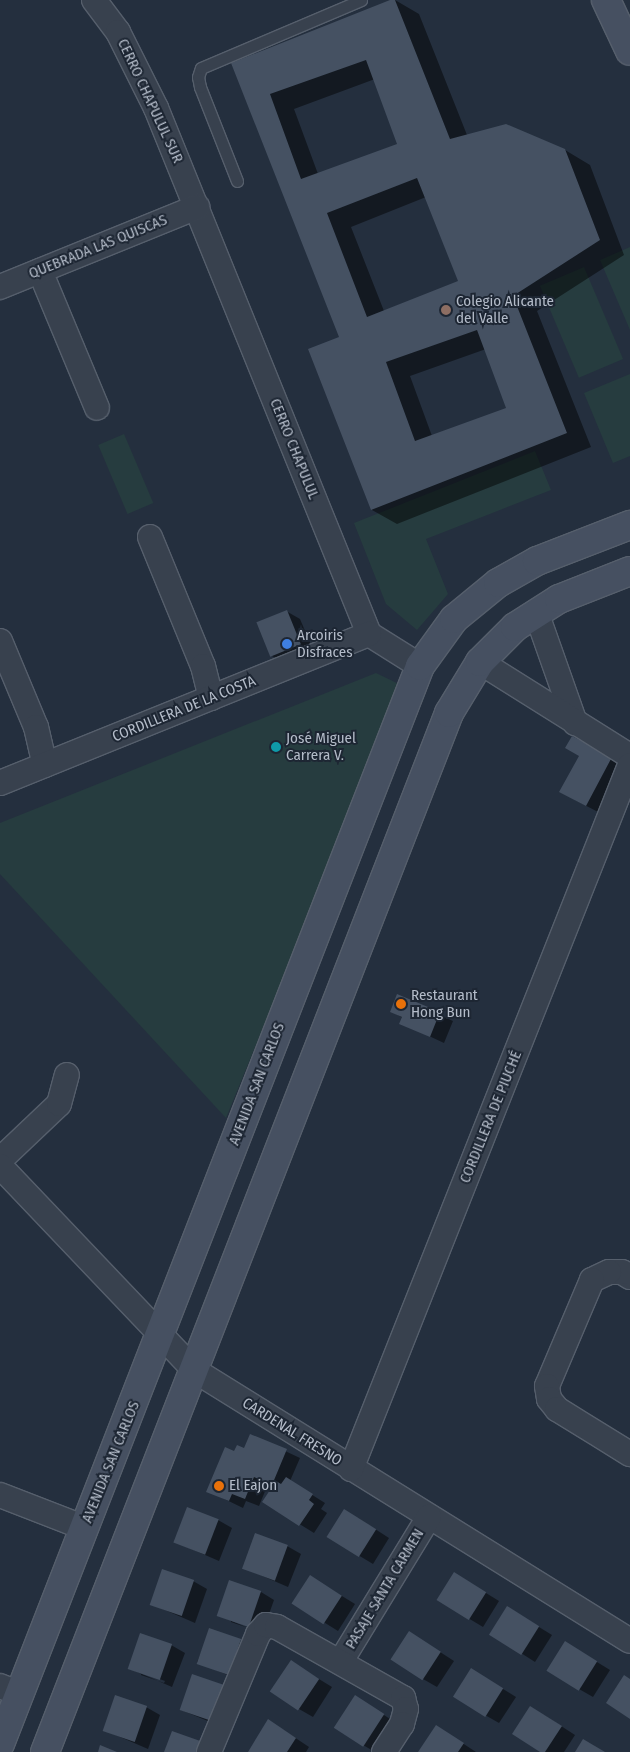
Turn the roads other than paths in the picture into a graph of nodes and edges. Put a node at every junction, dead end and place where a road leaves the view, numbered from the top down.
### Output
1 (361, 0) edge
2 (100, 2) edge
3 (617, 8) edge
4 (630, 51) edge
5 (237, 181) dead end
6 (197, 207) junction
7 (40, 271) junction
8 (0, 287) edge
9 (98, 408) dead end
10 (630, 525) edge
11 (150, 537) dead end
12 (630, 572) edge
13 (536, 612) junction
14 (369, 634) junction
15 (0, 641) edge
16 (480, 662) junction
17 (420, 666) junction
18 (211, 698) junction
19 (575, 724) junction
20 (630, 756) edge
21 (45, 765) junction
22 (630, 765) edge
23 (0, 783) edge
24 (67, 1075) dead end
25 (0, 1160) edge
26 (0, 1166) edge
27 (620, 1274) edge
28 (161, 1335) junction
29 (194, 1370) junction
30 (630, 1454) edge
31 (351, 1469) junction
32 (0, 1495) edge
33 (429, 1517) junction
34 (85, 1528) junction
35 (630, 1642) edge
36 (341, 1661) junction
37 (10, 1690) edge
38 (0, 1744) edge
39 (45, 1752) edge
40 (208, 1752) edge
41 (384, 1752) edge

1 - 5 lane
2 - 6 street, CERRO CHAPULUL SUR
3 - 4 main road
6 - 7 street, QUEBRADA LAS QUISCAS
6 - 14 street, CERRO CHAPULUL
7 - 8 street, QUEBRADA LAS QUISCAS
7 - 9 street
10 - 17 main road, AVENIDA SAN CARLOS
11 - 18 street
12 - 13 main road
13 - 16 main road
13 - 19 street
14 - 17 street
14 - 18 street, CORDILLERA DE LA COSTA
15 - 21 street
16 - 19 street
16 - 29 main road
17 - 28 main road, AVENIDA SAN CARLOS
18 - 21 street, CORDILLERA DE LA COSTA
19 - 20 street
21 - 23 street, CORDILLERA DE LA COSTA
22 - 31 street, CORDILLERA DE PIUCHÉ
24 - 25 street
26 - 28 street, CARDENAL FRESNO
27 - 30 street
28 - 29 street, CARDENAL FRESNO
28 - 34 main road, AVENIDA SAN CARLOS
29 - 31 street, CARDENAL FRESNO
29 - 39 main road
31 - 33 street, CARDENAL FRESNO
32 - 34 street
33 - 35 street, CARDENAL FRESNO
33 - 36 street, PASAJE SANTA CARMEN
34 - 37 main road, AVENIDA SAN CARLOS
36 - 40 street, PASAJE SANTA CARMEN
36 - 41 street, PASAJE SANTA CARMEN
37 - 38 main road, AVENIDA SAN CARLOS

